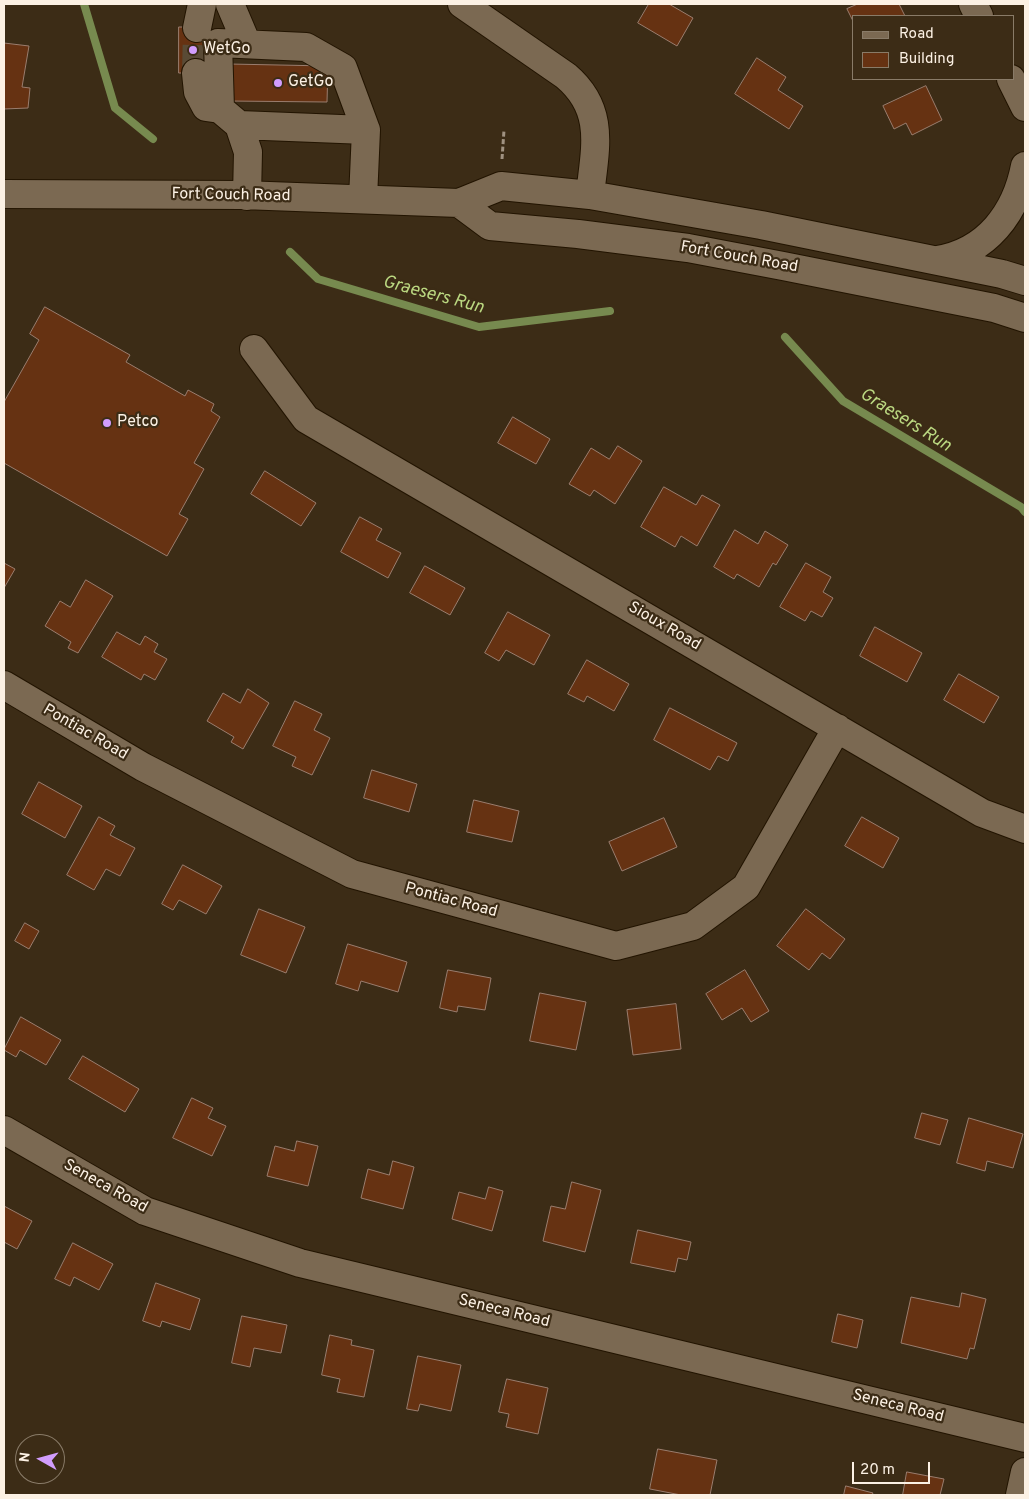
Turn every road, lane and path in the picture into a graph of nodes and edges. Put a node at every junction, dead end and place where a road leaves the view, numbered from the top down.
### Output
1 (230, 4) edge
2 (462, 4) edge
3 (247, 44) junction
4 (196, 73) tunnel mouth
5 (1011, 80) edge
6 (1025, 108) edge
7 (229, 117) junction
8 (366, 130) junction
9 (504, 130) dead end
10 (502, 160) dead end
11 (1025, 166) edge
12 (4, 194) edge
13 (590, 194) junction
14 (247, 196) junction
15 (363, 199) junction
16 (459, 203) junction
17 (934, 260) junction
18 (1024, 275) edge
19 (1025, 317) edge
20 (254, 349) dead end
21 (4, 685) edge
22 (837, 728) junction
23 (1025, 829) edge
24 (4, 1130) edge
25 (1025, 1438) edge
26 (1025, 1472) edge
27 (1020, 1495) edge

1 - 3 street
2 - 13 street
3 - 7 street
3 - 8 street
4 - 7 street
5 - 6 street
7 - 8 street
7 - 14 street
8 - 15 street
9 - 10 path
11 - 17 street
12 - 14 street, Fort Couch Road
13 - 16 street, Fort Couch Road
13 - 17 street, Fort Couch Road
14 - 15 street, Fort Couch Road
15 - 16 street, Fort Couch Road
16 - 19 street, Fort Couch Road
17 - 18 street, Fort Couch Road
18 - 19 street
20 - 22 street, Sioux Road
21 - 22 street, Pontiac Road
22 - 23 street, Sioux Road
24 - 25 street, Seneca Road
26 - 27 street

